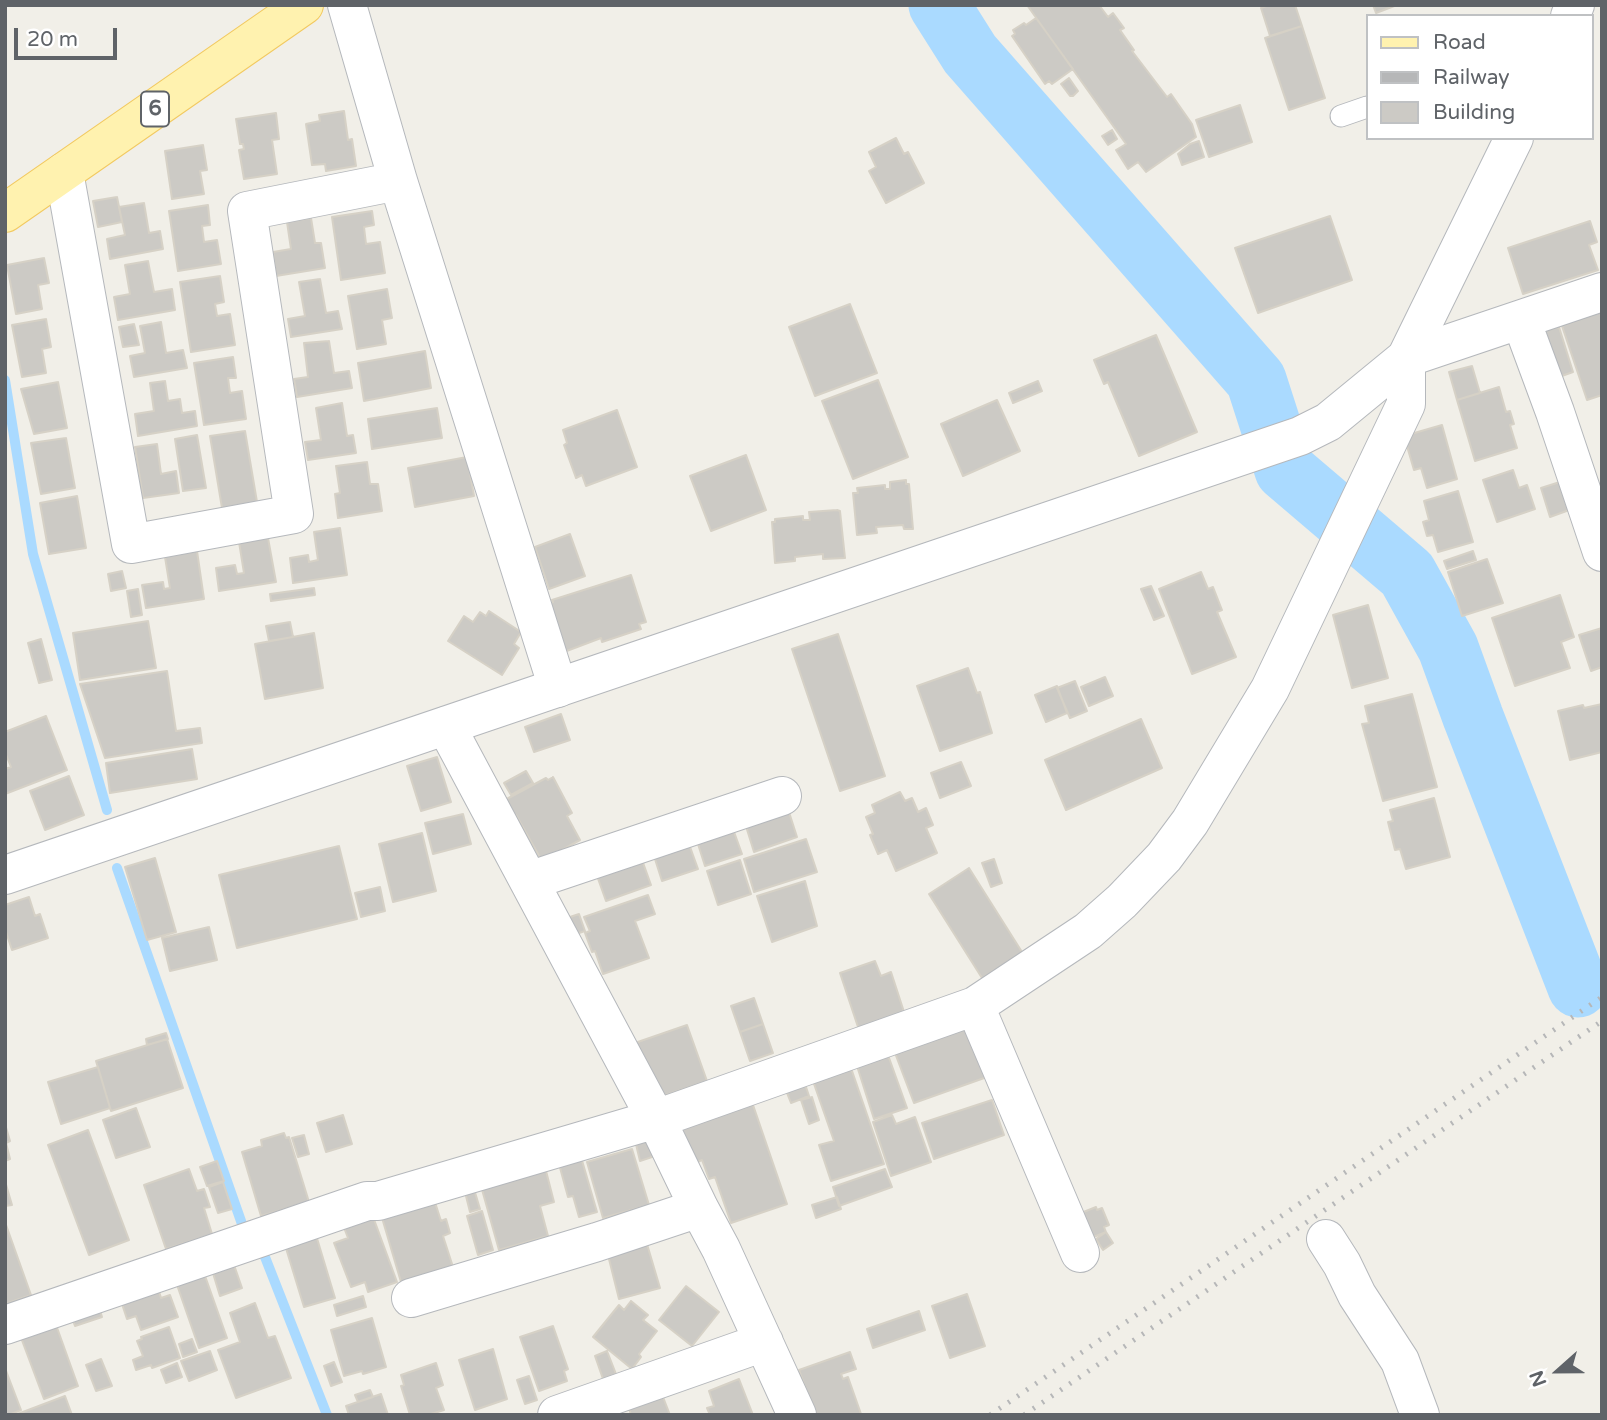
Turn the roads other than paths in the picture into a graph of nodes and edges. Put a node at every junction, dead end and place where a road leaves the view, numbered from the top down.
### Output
1 (304, 5) edge
2 (347, 5) edge
3 (1366, 107) edge
4 (1341, 116) dead end
5 (1513, 140) edge
6 (64, 172) junction
7 (398, 181) junction
8 (5, 213) edge
9 (1602, 292) edge
10 (1521, 320) junction
11 (1406, 358) junction
12 (1602, 552) edge
13 (558, 688) junction
14 (446, 726) junction
15 (782, 796) dead end
16 (5, 875) edge
17 (529, 881) junction
18 (975, 1006) junction
19 (656, 1119) junction
20 (698, 1208) junction
21 (1325, 1239) dead end
22 (1080, 1252) dead end
23 (411, 1298) dead end
24 (5, 1325) edge
25 (764, 1342) junction
26 (557, 1415) edge
27 (797, 1415) edge
28 (1420, 1415) edge

1 - 6 main road, 6
2 - 7 street
3 - 4 lane
5 - 11 street
6 - 7 street
6 - 8 main road, 6
7 - 13 street
9 - 10 street
10 - 11 street
10 - 12 street
11 - 13 street
11 - 18 street
13 - 14 street
14 - 16 street
14 - 17 street
15 - 17 street
17 - 19 street
18 - 19 street
18 - 22 street
19 - 20 street
19 - 24 street
20 - 23 street
20 - 25 street
21 - 28 street
25 - 26 street
25 - 27 street

